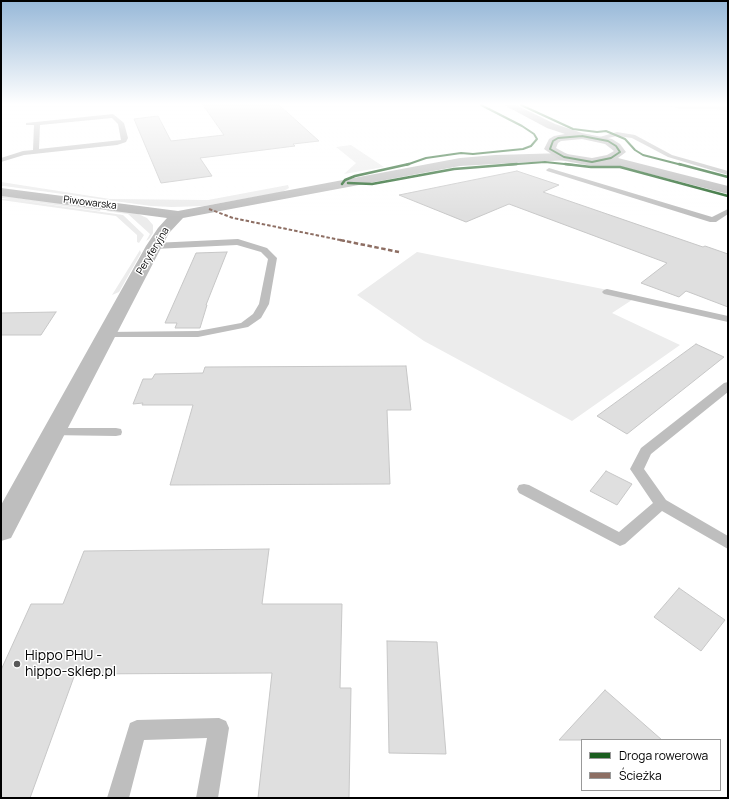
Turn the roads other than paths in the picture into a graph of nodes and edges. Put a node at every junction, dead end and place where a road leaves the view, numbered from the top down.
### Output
1 (36, 142) edge
2 (119, 142) edge
3 (610, 142) edge
4 (645, 142) edge
5 (551, 144) joint
6 (36, 152) junction
7 (620, 152) junction
8 (564, 157) junction
9 (495, 159) junction
10 (1, 160) edge
11 (601, 161) junction
12 (549, 170) dead end
13 (728, 173) edge
14 (728, 182) edge
15 (728, 190) edge
16 (1, 192) edge
17 (728, 211) edge
18 (178, 215) junction
19 (154, 246) junction
20 (607, 292) dead end
21 (728, 319) edge
22 (106, 335) junction
23 (728, 386) edge
24 (54, 432) junction
25 (116, 432) dead end
26 (524, 489) dead end
27 (661, 504) junction
28 (1, 530) edge
29 (728, 543) edge
30 (118, 798) edge
31 (206, 798) edge

1 - 6 lane
2 - 6 lane
3 - 7 main road
4 - 13 lane
5 - 8 main road
5 - 9 street, Peryferyjna
6 - 10 lane
7 - 11 main road
7 - 14 main road
8 - 9 street, Peryferyjna
8 - 11 main road
9 - 18 street, Peryferyjna
11 - 15 main road
12 - 17 lane
16 - 18 street, Piwowarska
18 - 19 street, Peryferyjna
19 - 22 street, Peryferyjna
19 - 22 lane
20 - 21 lane
22 - 24 street, Peryferyjna
23 - 27 lane
24 - 25 lane
24 - 28 street, Peryferyjna
26 - 27 lane
27 - 29 lane
30 - 31 lane

